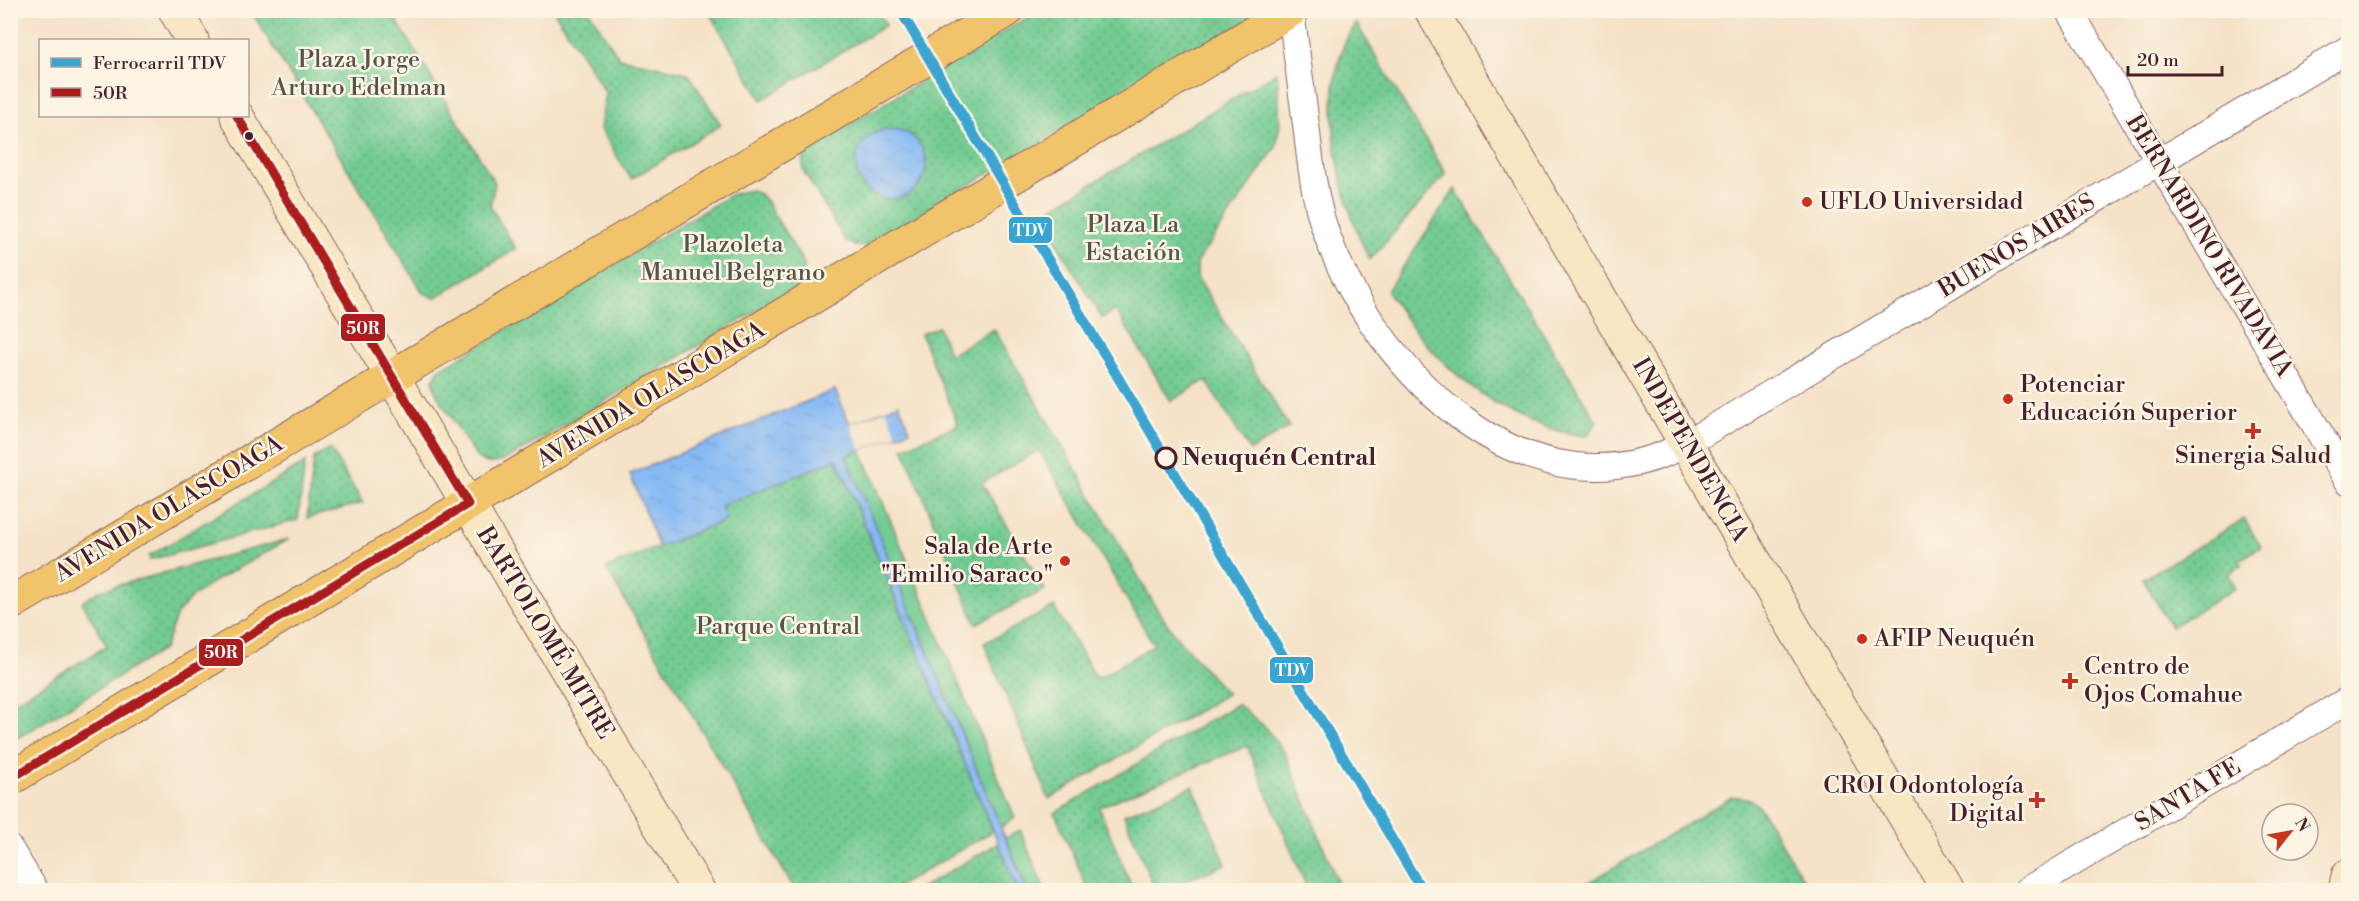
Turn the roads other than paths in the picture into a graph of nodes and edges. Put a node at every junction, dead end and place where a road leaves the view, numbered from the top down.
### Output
1 (175, 10) edge
2 (1008, 10) edge
3 (1431, 10) edge
4 (2069, 10) edge
5 (1291, 11) edge
6 (191, 39) edge
7 (2349, 49) edge
8 (238, 117) edge
9 (2159, 162) junction
10 (392, 376) junction
11 (1686, 444) junction
12 (2349, 481) edge
13 (468, 504) junction
14 (10, 604) edge
15 (2349, 700) edge
16 (10, 779) edge
17 (10, 849) edge
18 (2349, 876) edge
19 (35, 891) edge
20 (698, 891) edge
21 (1948, 891) edge
22 (2027, 891) edge
23 (2345, 891) edge

1 - 6 main road
2 - 10 main road, AVENIDA OLASCOAGA
3 - 11 main road, INDEPENDENCIA
4 - 9 street, BERNARDINO RIVADAVIA
5 - 11 street, BUENOS AIRES
5 - 13 main road, AVENIDA OLASCOAGA
7 - 9 street, BUENOS AIRES
8 - 10 main road, BARTOLOMÉ MITRE
9 - 11 street, BUENOS AIRES
9 - 12 street, BERNARDINO RIVADAVIA
10 - 13 main road, BARTOLOMÉ MITRE
10 - 14 main road, AVENIDA OLASCOAGA
11 - 21 main road, INDEPENDENCIA
13 - 16 main road, AVENIDA OLASCOAGA
13 - 20 main road, BARTOLOMÉ MITRE
15 - 22 street, SANTA FE
17 - 19 street
18 - 23 main road

